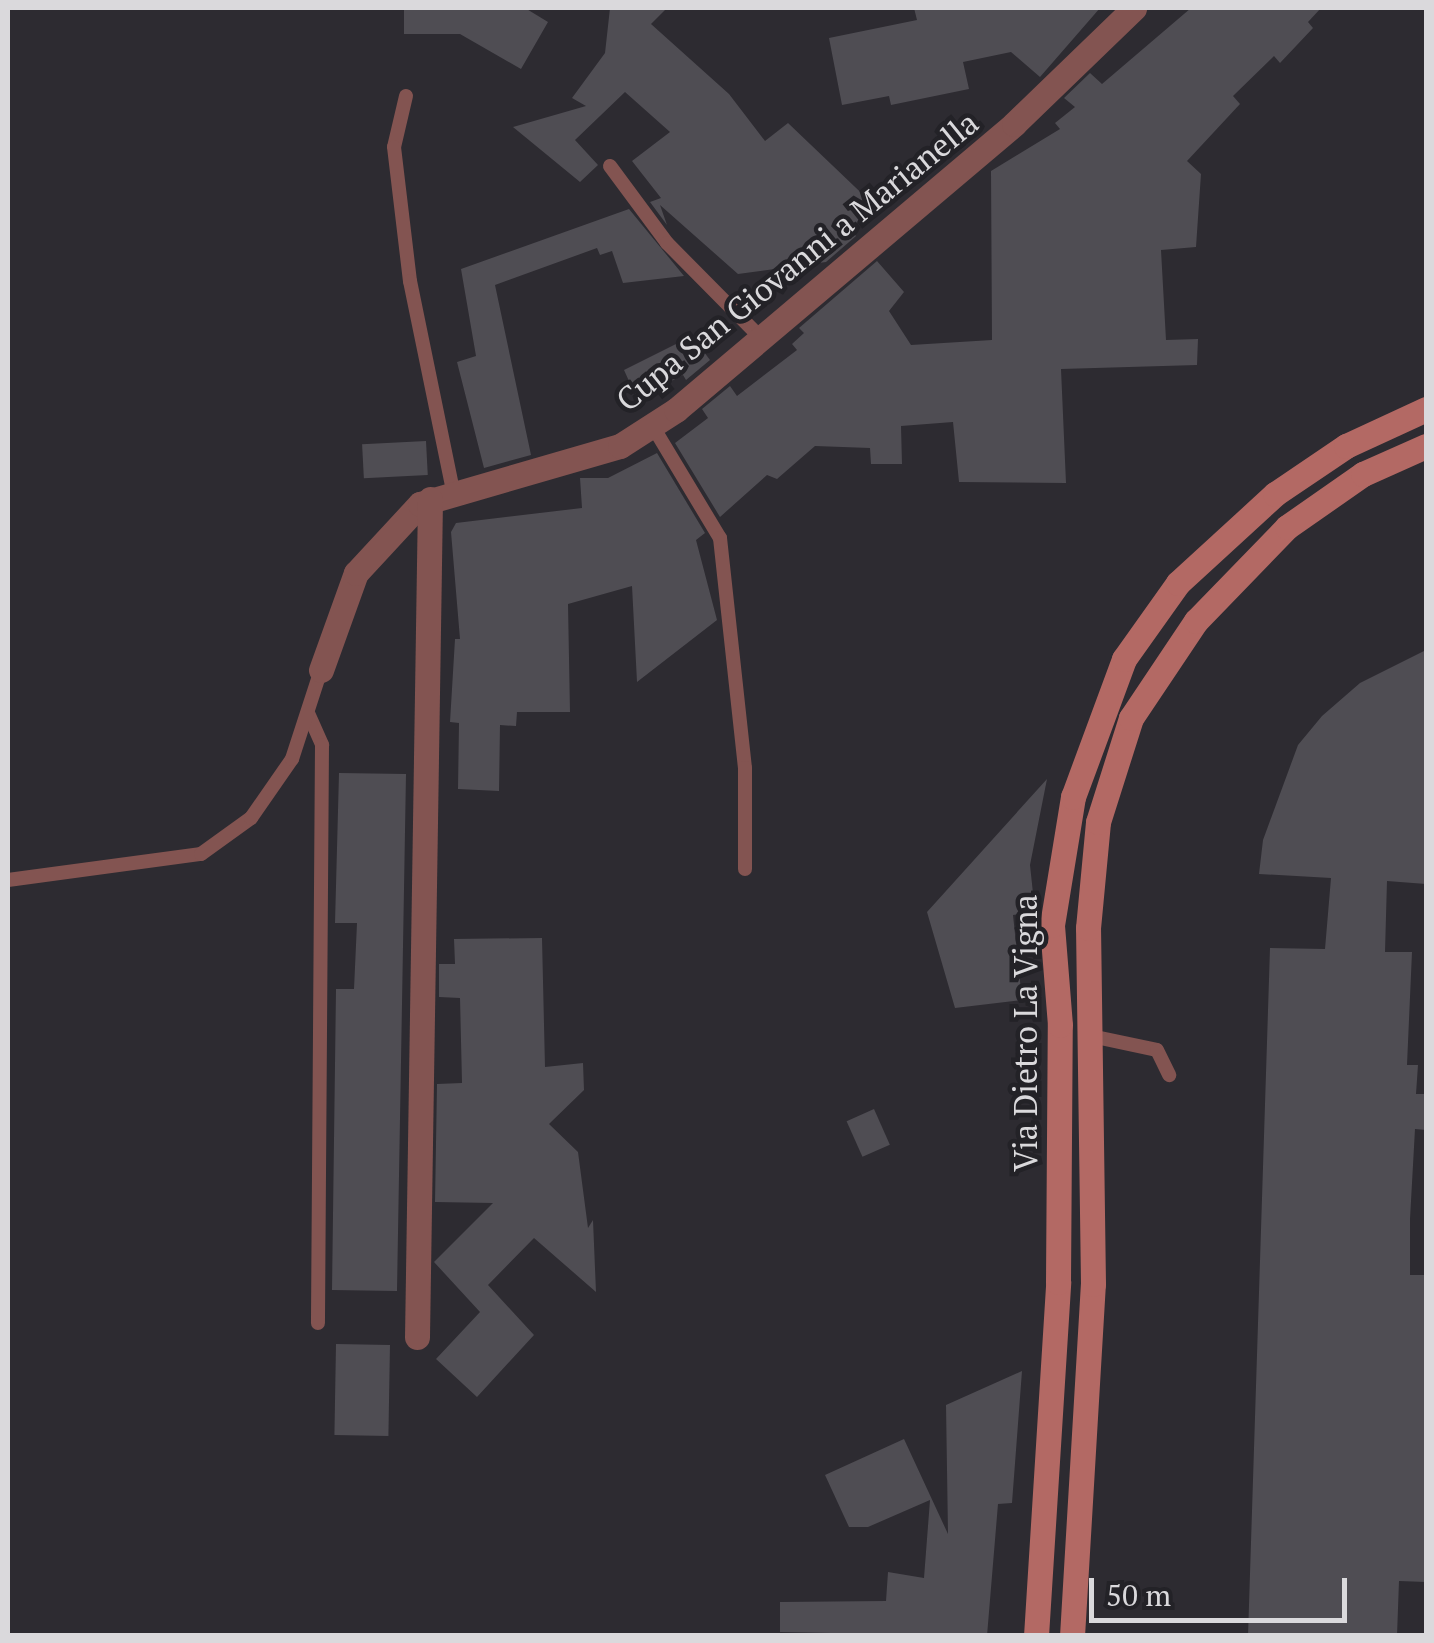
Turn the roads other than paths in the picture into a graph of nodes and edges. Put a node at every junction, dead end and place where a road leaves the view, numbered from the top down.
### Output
1 (1134, 8) edge
2 (406, 96) dead end
3 (610, 166) dead end
4 (762, 339) junction
5 (1426, 409) edge
6 (652, 425) junction
7 (1426, 446) edge
8 (442, 497) junction
9 (322, 670) joint
10 (308, 713) junction
11 (745, 869) dead end
12 (8, 880) edge
13 (1091, 1036) junction
14 (1169, 1075) dead end
15 (318, 1324) dead end
16 (417, 1337) dead end
17 (1036, 1636) edge
18 (1072, 1636) edge

1 - 4 street, Cupa San Giovanni a Marianella
2 - 8 lane
3 - 4 lane
4 - 6 street, Cupa San Giovanni a Marianella
5 - 17 street, Via Dietro La Vigna
6 - 8 street, Cupa San Giovanni a Marianella
6 - 11 lane
7 - 13 street, Via Dietro La Vigna
8 - 9 street
8 - 16 street
9 - 10 lane
10 - 12 lane
10 - 15 lane
13 - 14 lane
13 - 18 street, Via Dietro La Vigna

